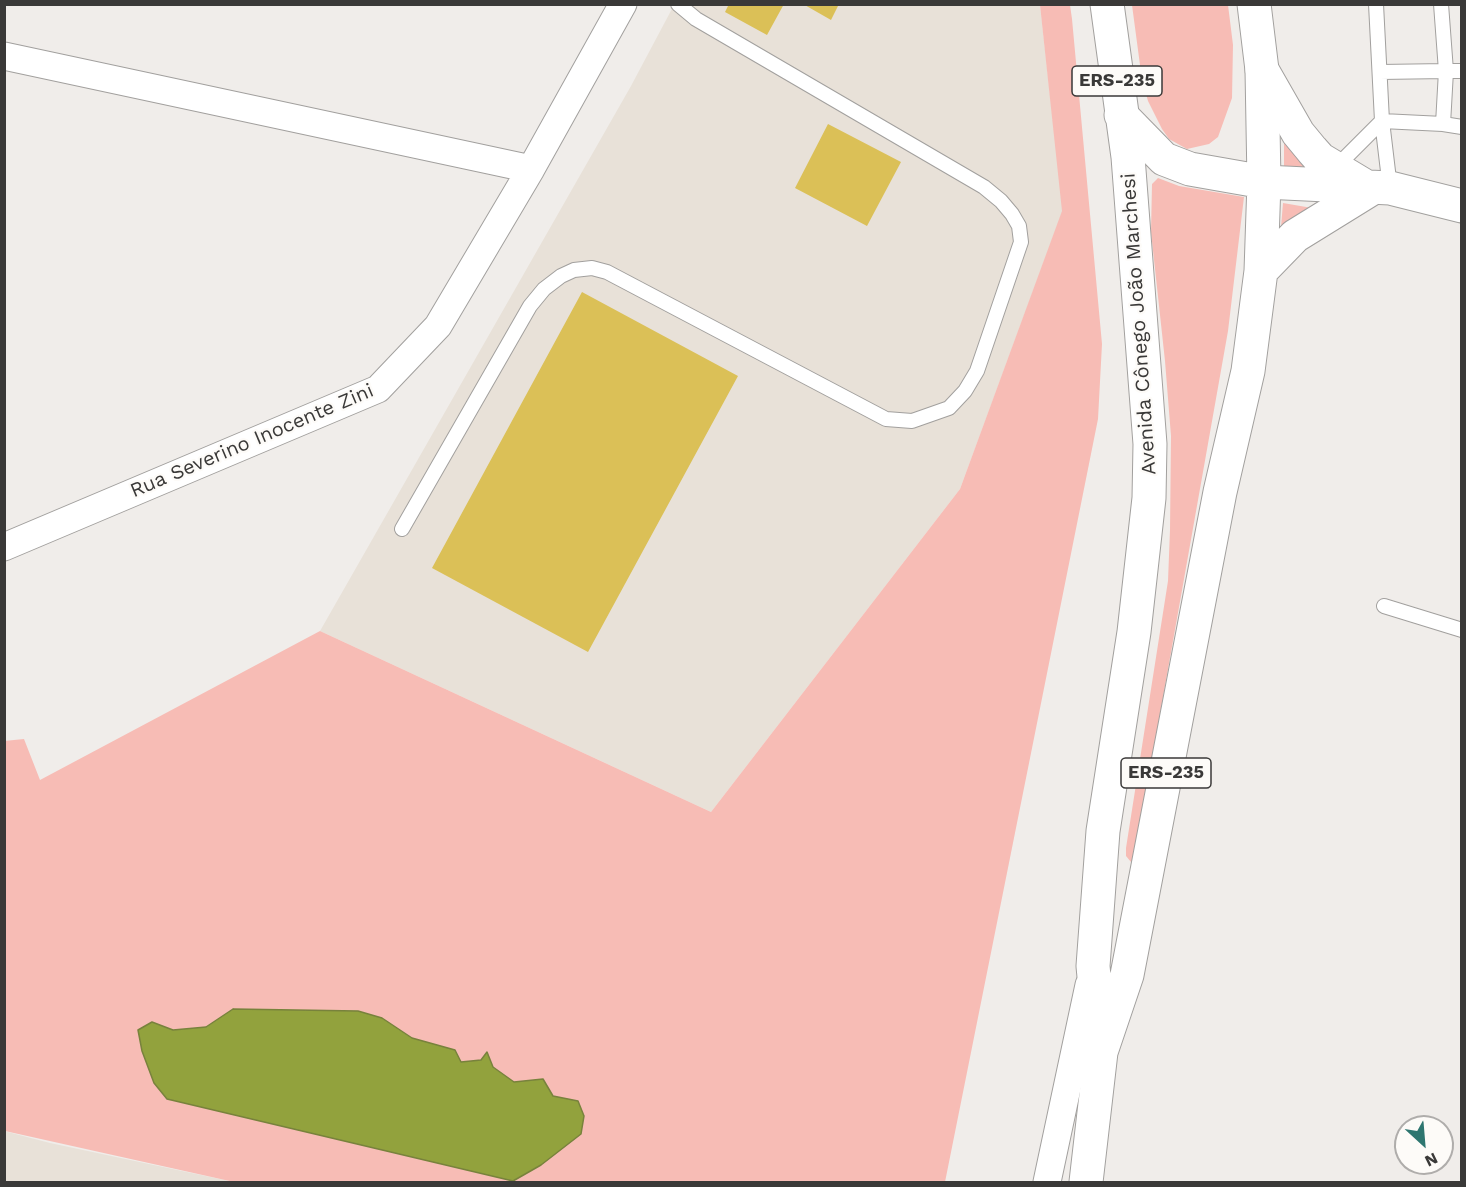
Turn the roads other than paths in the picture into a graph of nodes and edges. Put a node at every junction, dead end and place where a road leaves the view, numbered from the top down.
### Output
1 (623, 4) edge
2 (678, 4) edge
3 (1107, 4) edge
4 (1254, 4) edge
5 (1376, 4) edge
6 (1441, 4) edge
7 (4, 56) edge
8 (1262, 70) junction
9 (1446, 71) junction
10 (1461, 71) edge
11 (1380, 72) junction
12 (1121, 115) junction
13 (1382, 122) junction
14 (1443, 124) junction
15 (1461, 127) edge
16 (531, 169) junction
17 (1334, 169) junction
18 (1264, 182) junction
19 (1381, 189) junction
20 (1461, 206) edge
21 (1261, 271) junction
22 (402, 529) dead end
23 (4, 547) edge
24 (1384, 606) dead end
25 (1461, 630) edge
26 (1093, 966) junction
27 (1101, 1052) junction
28 (1047, 1182) edge
29 (1086, 1182) edge

1 - 16 street, Rua Severino Inocente Zini
2 - 22 lane
3 - 12 main road, Avenida Cônego João Marchesi / ERS-235
4 - 8 main road
5 - 11 lane
6 - 9 lane
7 - 16 street
8 - 17 main road
8 - 18 main road
9 - 10 lane
9 - 11 lane
9 - 14 lane
11 - 13 lane
12 - 18 main road
12 - 26 main road, Avenida Cônego João Marchesi / ERS-235
13 - 14 lane
13 - 17 lane
13 - 19 lane
14 - 15 lane
16 - 23 street, Rua Severino Inocente Zini
17 - 19 main road
18 - 19 main road
18 - 21 main road, ERS-235
19 - 20 main road
19 - 21 main road
21 - 27 main road, ERS-235
24 - 25 lane
26 - 27 main road, Avenida Cônego João Marchesi / ERS-235
26 - 28 street, Avenida Cônego João Marchesi
27 - 29 main road, ERS-235

